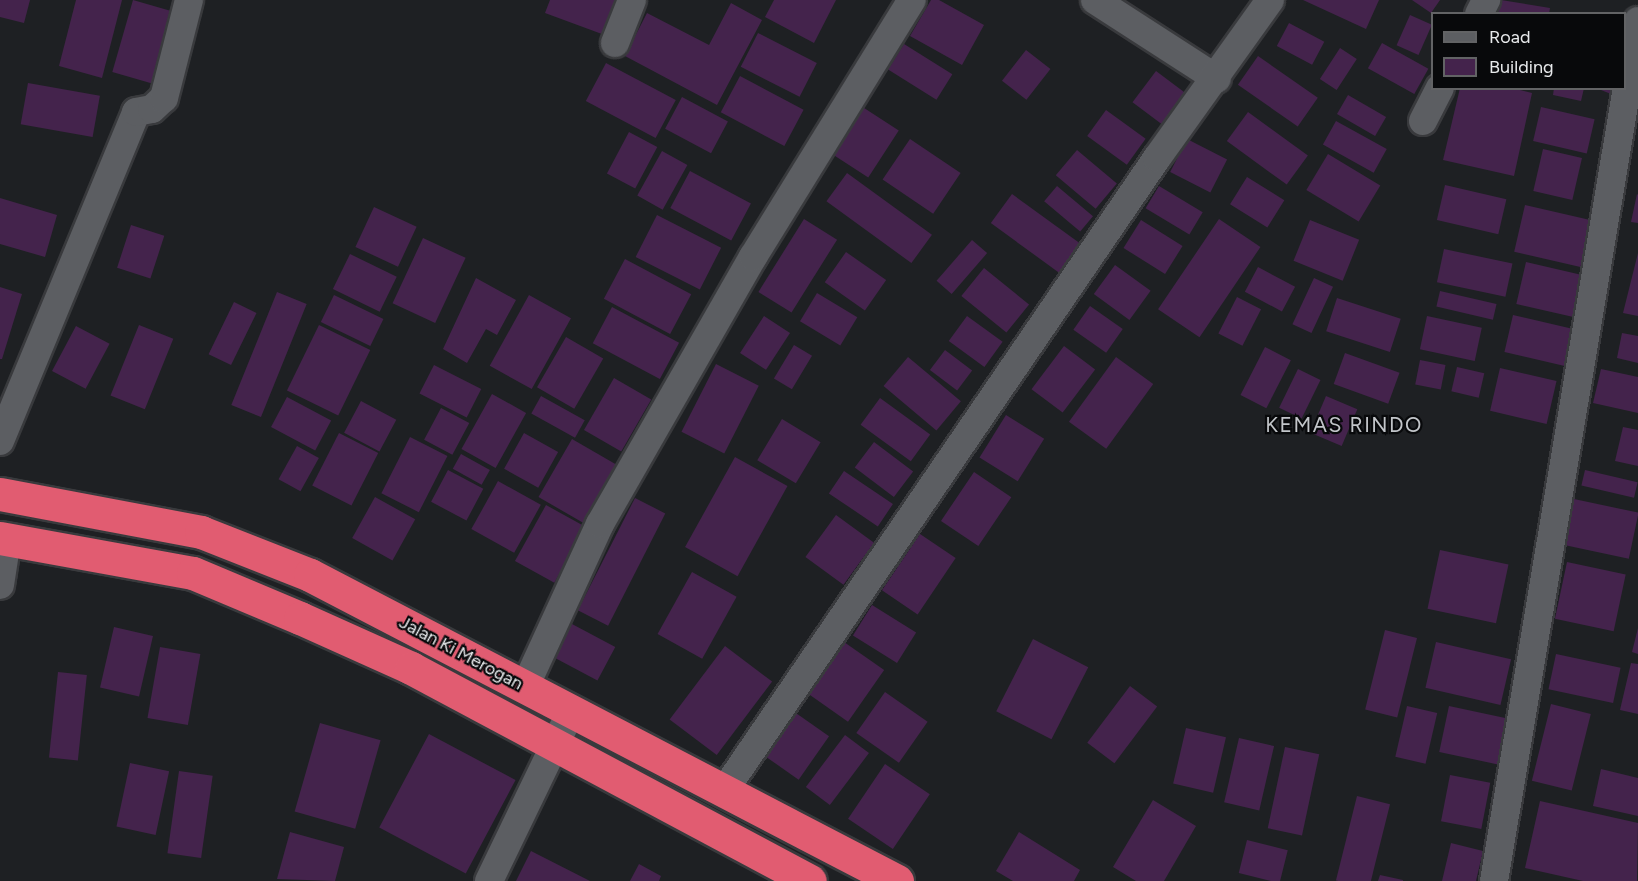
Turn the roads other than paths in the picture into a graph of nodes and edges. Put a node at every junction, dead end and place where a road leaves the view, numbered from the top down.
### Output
1 (189, 0) edge
2 (632, 0) edge
3 (912, 0) edge
4 (1095, 0) edge
5 (1269, 0) edge
6 (1638, 21) edge
7 (615, 43) dead end
8 (1217, 79) junction
9 (1439, 90) edge
10 (1423, 121) dead end
11 (0, 441) edge
12 (0, 494) edge
13 (3, 538) edge
14 (0, 585) edge
15 (525, 687) junction
16 (571, 711) junction
17 (553, 743) junction
18 (724, 791) junction
19 (489, 881) edge
20 (810, 881) edge
21 (897, 881) edge
22 (1494, 881) edge

1 - 11 street
2 - 7 street
3 - 15 street
4 - 8 street
5 - 8 street
6 - 22 street
8 - 18 street
9 - 10 street
12 - 15 highway, Jalan Ki Merogan
13 - 14 street
13 - 17 highway, Jalan Ki Merogan
15 - 16 highway, Jalan Ki Merogan
16 - 17 street
16 - 18 highway, Jalan Ki Merogan
17 - 19 street
17 - 20 highway, Jalan Ki Merogan
18 - 21 highway, Jalan Ki Merogan

